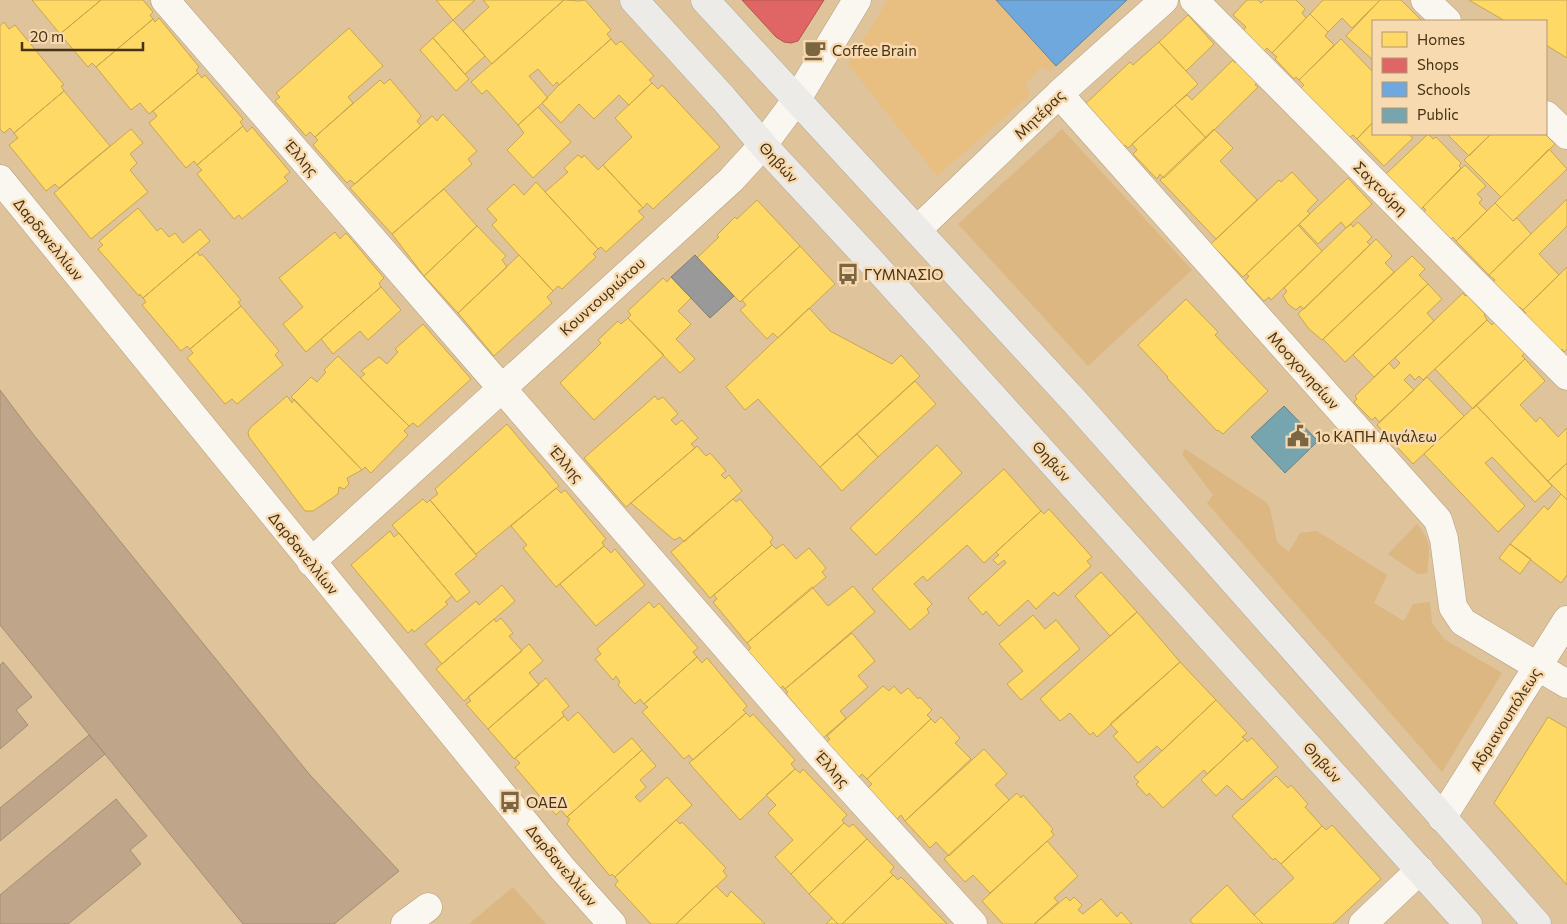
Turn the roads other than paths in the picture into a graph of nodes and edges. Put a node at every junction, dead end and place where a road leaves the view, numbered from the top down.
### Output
1 (165, 0) edge
2 (634, 0) edge
3 (705, 0) edge
4 (857, 0) edge
5 (1164, 0) edge
6 (1194, 0) edge
7 (1425, 0) edge
8 (1446, 20) edge
9 (1059, 94) junction
10 (797, 99) junction
11 (1547, 115) edge
12 (1567, 135) edge
13 (763, 145) junction
14 (0, 179) edge
15 (917, 230) junction
16 (1567, 376) edge
17 (501, 388) junction
18 (311, 562) junction
19 (1567, 620) edge
20 (1538, 666) junction
21 (1567, 684) edge
22 (1442, 818) junction
23 (1420, 870) junction
24 (428, 907) dead end
25 (405, 924) edge
26 (612, 924) edge
27 (973, 924) edge
28 (1364, 924) edge
29 (1468, 924) edge
30 (1537, 924) edge

1 - 17 street, Έλλης
2 - 13 main road, Θηβών
3 - 10 main road
4 - 10 street, Κουντουριώτου
5 - 9 street, Μητέρας
6 - 16 street, Σαχτούρη
7 - 8 street
9 - 15 street, Μητέρας
9 - 20 street, Μοσχονησίων
10 - 13 street, Κουντουριώτου
10 - 15 main road
11 - 12 street
13 - 17 street, Κουντουριώτου
13 - 23 main road, Θηβών
14 - 18 street, Δαρδανελλίων
15 - 22 main road
17 - 18 street, Κουντουριώτου
17 - 27 street, Έλλης
18 - 26 street, Δαρδανελλίων
19 - 20 street, Αδριανουπόλεως
20 - 21 street, Μοσχονησίων
20 - 22 street, Αδριανουπόλεως
22 - 30 main road
23 - 28 street
23 - 29 main road, Θηβών
24 - 25 street

